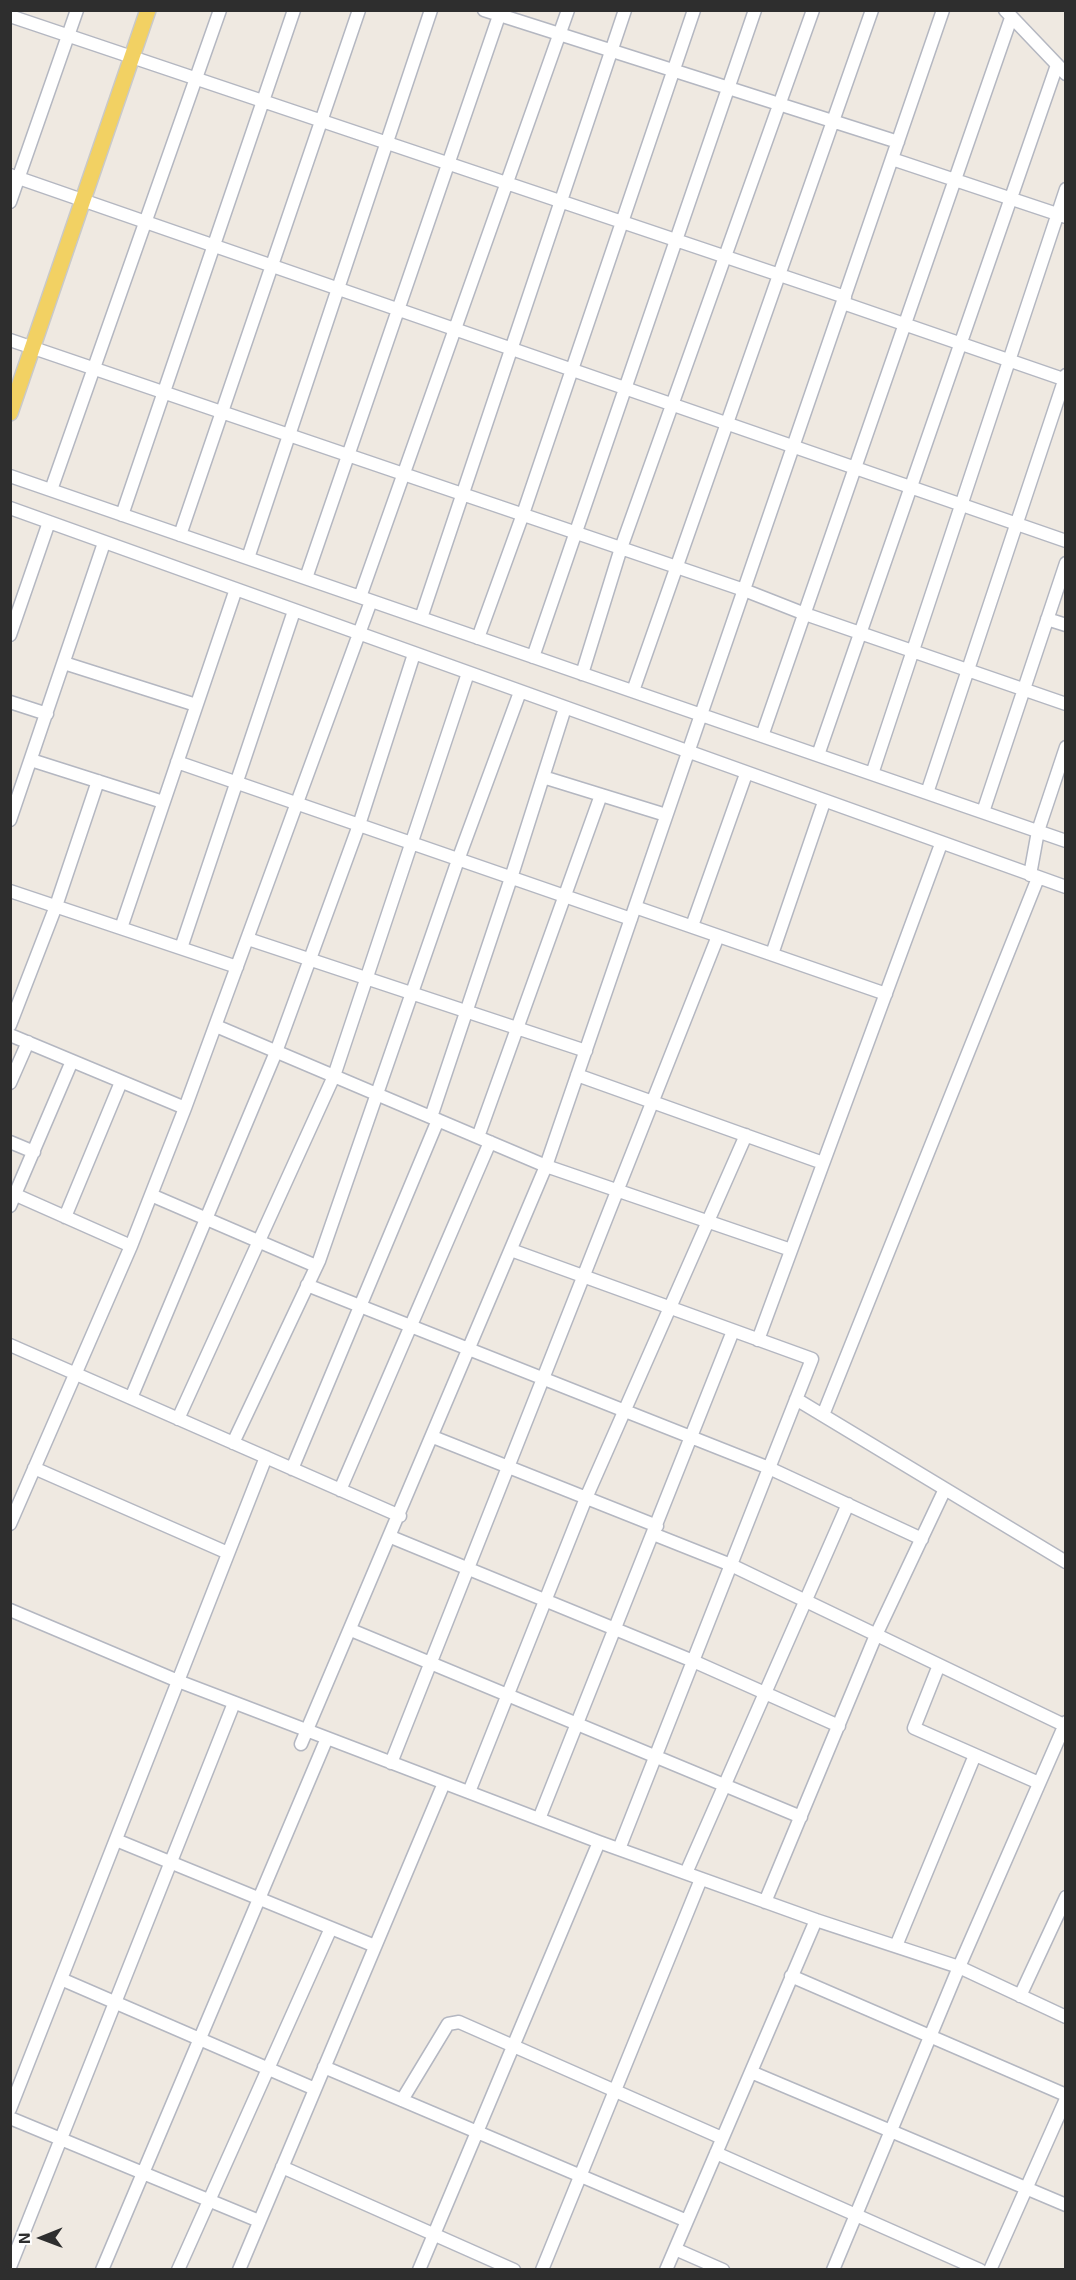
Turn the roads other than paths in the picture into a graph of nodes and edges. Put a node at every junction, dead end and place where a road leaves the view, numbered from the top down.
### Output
1 (77, 10) edge
2 (148, 10) edge
3 (220, 10) edge
4 (294, 10) edge
5 (358, 10) edge
6 (431, 10) edge
7 (484, 10) edge
8 (568, 10) edge
9 (625, 10) edge
10 (694, 10) edge
11 (755, 10) edge
12 (813, 10) edge
13 (872, 10) edge
14 (942, 11) edge
15 (500, 13) edge
16 (1008, 14) edge
17 (13, 18) edge
18 (560, 35) junction
19 (67, 36) junction
20 (611, 51) junction
21 (132, 59) junction
22 (1061, 69) edge
23 (674, 71) junction
24 (196, 80) junction
25 (729, 88) junction
26 (262, 102) junction
27 (779, 104) junction
28 (321, 122) junction
29 (833, 122) junction
30 (898, 142) junction
31 (386, 144) junction
32 (892, 159) junction
33 (448, 164) junction
34 (15, 176) edge
35 (955, 180) junction
36 (507, 184) junction
37 (1065, 189) edge
38 (1011, 199) junction
39 (84, 200) junction
40 (10, 202) edge
41 (561, 202) junction
42 (1061, 216) edge
43 (146, 222) junction
44 (622, 223) junction
45 (676, 241) junction
46 (214, 245) junction
47 (724, 257) junction
48 (272, 265) junction
49 (779, 275) junction
50 (338, 288) junction
51 (844, 300) junction
52 (398, 309) junction
53 (905, 325) junction
54 (456, 329) junction
55 (10, 340) edge
56 (961, 344) junction
57 (33, 348) junction
58 (512, 348) junction
59 (1009, 361) junction
60 (94, 369) junction
61 (572, 369) junction
62 (1065, 378) edge
63 (626, 388) junction
64 (164, 392) junction
65 (672, 404) junction
66 (222, 412) junction
67 (10, 413) edge
68 (727, 423) junction
69 (288, 435) junction
70 (794, 446) junction
71 (348, 455) junction
72 (855, 468) junction
73 (404, 474) junction
74 (10, 476) edge
75 (911, 488) junction
76 (51, 490) junction
77 (463, 494) junction
78 (961, 505) junction
79 (10, 508) edge
80 (122, 514) junction
81 (523, 514) junction
82 (49, 522) junction
83 (1016, 524) junction
84 (576, 532) junction
85 (180, 535) junction
86 (1065, 541) edge
87 (104, 543) junction
88 (621, 548) junction
89 (248, 558) junction
90 (1065, 563) edge
91 (677, 567) junction
92 (306, 578) junction
93 (236, 590) junction
94 (744, 590) junction
95 (366, 599) junction
96 (294, 611) junction
97 (805, 614) junction
98 (421, 618) junction
99 (1047, 619) junction
100 (1065, 625) edge
101 (861, 633) junction
102 (360, 634) junction
103 (10, 635) edge
104 (477, 638) junction
105 (913, 651) junction
106 (414, 654) junction
107 (532, 657) junction
108 (64, 663) junction
109 (968, 670) junction
110 (468, 673) junction
111 (582, 674) junction
112 (1024, 690) junction
113 (633, 691) junction
114 (520, 692) junction
115 (10, 702) edge
116 (1065, 704) edge
117 (196, 705) junction
118 (565, 708) junction
119 (47, 714) junction
120 (700, 714) junction
121 (762, 736) junction
122 (1065, 747) edge
123 (687, 752) junction
124 (818, 755) junction
125 (31, 760) junction
126 (177, 762) junction
127 (746, 774) junction
128 (872, 774) junction
129 (543, 777) junction
130 (98, 781) junction
131 (236, 782) junction
132 (927, 793) junction
133 (601, 795) junction
134 (163, 802) junction
135 (824, 802) junction
136 (298, 804) junction
137 (983, 813) junction
138 (666, 815) junction
139 (10, 820) edge
140 (358, 825) junction
141 (1038, 831) junction
142 (1065, 841) edge
143 (410, 843) junction
144 (941, 844) junction
145 (458, 860) junction
146 (1034, 876) junction
147 (511, 878) junction
148 (1065, 887) edge
149 (10, 891) edge
150 (562, 896) junction
151 (56, 906) junction
152 (635, 907) junction
153 (631, 919) junction
154 (692, 926) junction
155 (121, 928) junction
156 (718, 936) junction
157 (248, 939) junction
158 (181, 948) junction
159 (772, 954) junction
160 (310, 959) junction
161 (237, 967) junction
162 (366, 978) junction
163 (413, 993) junction
164 (885, 994) junction
165 (466, 1011) junction
166 (10, 1025) edge
167 (216, 1026) junction
168 (516, 1028) junction
169 (10, 1035) edge
170 (28, 1042) junction
171 (586, 1051) junction
172 (276, 1052) junction
173 (72, 1060) junction
174 (577, 1075) junction
175 (334, 1076) junction
176 (122, 1082) junction
177 (10, 1083) edge
178 (378, 1095) junction
179 (652, 1102) junction
180 (185, 1108) junction
181 (434, 1118) junction
182 (746, 1135) junction
183 (484, 1139) junction
184 (10, 1142) edge
185 (34, 1152) junction
186 (823, 1163) junction
187 (546, 1166) junction
188 (617, 1190) junction
189 (151, 1195) junction
190 (13, 1201) edge
191 (65, 1217) junction
192 (206, 1219) junction
193 (708, 1221) junction
194 (259, 1242) junction
195 (131, 1246) junction
196 (511, 1250) junction
197 (791, 1250) junction
198 (316, 1266) junction
199 (583, 1276) junction
200 (307, 1285) junction
201 (360, 1306) junction
202 (670, 1308) junction
203 (411, 1326) junction
204 (733, 1330) junction
205 (758, 1340) junction
206 (10, 1345) edge
207 (470, 1349) junction
208 (76, 1373) junction
209 (543, 1378) junction
210 (131, 1398) junction
211 (796, 1399) junction
212 (625, 1410) junction
213 (823, 1415) junction
214 (178, 1419) junction
215 (692, 1436) junction
216 (433, 1437) junction
217 (233, 1443) junction
218 (266, 1457) junction
219 (34, 1468) junction
220 (508, 1468) junction
221 (769, 1468) junction
222 (292, 1469) junction
223 (945, 1489) junction
224 (340, 1490) junction
225 (586, 1498) junction
226 (848, 1504) junction
227 (400, 1516) junction
228 (10, 1524) edge
229 (655, 1530) junction
230 (391, 1537) junction
231 (922, 1539) junction
232 (228, 1553) junction
233 (1065, 1562) edge
234 (731, 1565) junction
235 (468, 1568) junction
236 (546, 1600) junction
237 (806, 1601) junction
238 (10, 1610) edge
239 (615, 1629) junction
240 (351, 1630) junction
241 (876, 1635) junction
242 (693, 1661) junction
243 (430, 1663) junction
244 (939, 1665) junction
245 (178, 1681) junction
246 (766, 1694) junction
247 (508, 1695) junction
248 (234, 1703) junction
249 (577, 1724) junction
250 (1065, 1724) edge
251 (838, 1726) junction
252 (307, 1731) junction
253 (327, 1738) junction
254 (301, 1744) dead end
255 (975, 1755) junction
256 (655, 1756) junction
257 (391, 1762) junction
258 (444, 1783) junction
259 (1039, 1783) junction
260 (725, 1785) junction
261 (469, 1792) junction
262 (801, 1817) junction
263 (539, 1819) junction
264 (116, 1840) junction
265 (599, 1842) junction
266 (619, 1849) junction
267 (171, 1862) junction
268 (686, 1873) junction
269 (701, 1879) junction
270 (1065, 1897) edge
271 (259, 1899) junction
272 (765, 1902) junction
273 (816, 1920) junction
274 (331, 1928) junction
275 (375, 1946) junction
276 (896, 1946) junction
277 (959, 1967) junction
278 (791, 1976) junction
279 (62, 1979) junction
280 (1020, 1996) junction
281 (116, 2002) junction
282 (1065, 2017) edge
283 (930, 2036) junction
284 (200, 2039) junction
285 (514, 2045) junction
286 (324, 2067) junction
287 (268, 2068) junction
288 (751, 2072) junction
289 (315, 2089) junction
290 (615, 2090) junction
291 (1065, 2095) edge
292 (1065, 2099) edge
293 (402, 2100) junction
294 (10, 2109) edge
295 (10, 2118) edge
296 (891, 2131) junction
297 (477, 2132) junction
298 (723, 2138) junction
299 (61, 2139) junction
300 (716, 2153) junction
301 (282, 2167) junction
302 (143, 2173) junction
303 (580, 2176) junction
304 (1026, 2188) junction
305 (209, 2200) junction
306 (1065, 2205) edge
307 (856, 2215) junction
308 (259, 2221) junction
309 (687, 2221) junction
310 (434, 2234) junction
311 (675, 2249) junction
312 (10, 2267) edge
313 (102, 2270) edge
314 (178, 2270) edge
315 (239, 2270) edge
316 (419, 2270) edge
317 (514, 2270) edge
318 (542, 2270) edge
319 (666, 2270) edge
320 (723, 2270) edge
321 (833, 2270) edge
322 (980, 2270) edge
323 (990, 2270) edge

1 - 19 street
2 - 21 main road
3 - 24 street
4 - 26 street
5 - 28 street
6 - 31 street
7 - 15 street
8 - 18 street
9 - 20 street
10 - 23 street
11 - 25 street
12 - 27 street
13 - 29 street
14 - 30 street
15 - 18 street
15 - 33 street
16 - 22 street
16 - 35 street
17 - 19 street
18 - 20 street
18 - 36 street
19 - 21 street
19 - 34 street
20 - 23 street
20 - 41 street
21 - 24 street
21 - 39 main road
22 - 38 street
23 - 25 street
23 - 44 street
24 - 26 street
24 - 43 street
25 - 27 street
25 - 45 street
26 - 28 street
26 - 46 street
27 - 29 street
27 - 47 street
28 - 31 street
28 - 48 street
29 - 30 street
29 - 49 street
30 - 32 street
31 - 33 street
31 - 50 street
32 - 35 street
32 - 51 street
33 - 36 street
33 - 52 street
34 - 39 street
34 - 40 street
35 - 38 street
35 - 53 street
36 - 41 street
36 - 54 street
37 - 42 street
38 - 42 street
38 - 56 street
39 - 43 street
39 - 57 main road
41 - 44 street
41 - 58 street
42 - 59 street
43 - 46 street
43 - 60 street
44 - 45 street
44 - 61 street
45 - 47 street
45 - 63 street
46 - 48 street
46 - 64 street
47 - 49 street
47 - 65 street
48 - 50 street
48 - 66 street
49 - 51 street
49 - 68 street
50 - 52 street
50 - 69 street
51 - 53 street
51 - 70 street
52 - 54 street
52 - 71 street
53 - 56 street
53 - 72 street
54 - 58 street
54 - 73 street
55 - 57 street
56 - 59 street
56 - 75 street
57 - 60 street
57 - 67 main road
58 - 61 street
58 - 77 street
59 - 62 street
59 - 78 street
60 - 64 street
60 - 76 street
61 - 63 street
61 - 81 street
62 - 83 street
63 - 65 street
63 - 84 street
64 - 66 street
64 - 80 street
65 - 68 street
65 - 88 street
66 - 69 street
66 - 85 street
68 - 70 street
68 - 91 street
69 - 71 street
69 - 89 street
70 - 72 street
70 - 94 street
71 - 73 street
71 - 92 street
72 - 75 street
72 - 97 street
73 - 77 street
73 - 95 street
74 - 76 street
75 - 78 street
75 - 101 street
76 - 80 street
77 - 81 street
77 - 98 street
78 - 83 street
78 - 105 street
79 - 82 street
80 - 85 street
81 - 84 street
81 - 104 street
82 - 87 street
82 - 103 street
83 - 86 street
83 - 109 street
84 - 88 street
84 - 107 street
85 - 89 street
87 - 93 street
87 - 108 street
88 - 91 street
88 - 111 street
89 - 92 street
90 - 99 street
91 - 94 street
91 - 113 street
92 - 95 street
93 - 96 street
93 - 117 street
94 - 97 street
94 - 120 street
95 - 98 street
95 - 102 street
96 - 102 street
96 - 131 street
97 - 101 street
97 - 121 street
98 - 104 street
99 - 100 street
99 - 112 street
101 - 105 street
101 - 124 street
102 - 106 street
102 - 136 street
104 - 107 street
105 - 109 street
105 - 128 street
106 - 110 street
106 - 140 street
107 - 111 street
108 - 117 street
108 - 119 street
109 - 112 street
109 - 132 street
110 - 114 street
110 - 143 street
111 - 113 street
112 - 116 street
112 - 137 street
113 - 120 street
114 - 118 street
114 - 145 street
115 - 119 street
117 - 126 street
118 - 123 street
118 - 129 street
119 - 125 street
120 - 121 street
120 - 123 street
121 - 124 street
122 - 141 street
123 - 127 street
123 - 138 street
124 - 128 street
125 - 130 street
125 - 139 street
126 - 131 street
126 - 134 street
127 - 135 street
127 - 154 street
128 - 132 street
129 - 133 street
129 - 147 street
130 - 134 street
130 - 151 street
131 - 136 street
131 - 158 street
132 - 137 street
133 - 138 street
133 - 150 street
134 - 155 street
135 - 144 street
135 - 159 street
136 - 140 street
136 - 157 street
137 - 141 street
138 - 152 street
140 - 143 street
140 - 160 street
141 - 142 street
141 - 146 street
143 - 145 street
143 - 162 street
144 - 146 street
144 - 164 street
145 - 147 street
145 - 163 street
146 - 148 street
146 - 213 street
147 - 150 street
147 - 165 street
149 - 151 street
150 - 153 street
150 - 168 street
151 - 155 street
151 - 166 street
152 - 153 street
152 - 154 street
153 - 171 street
154 - 156 street
155 - 158 street
156 - 159 street
156 - 179 street
157 - 160 street
157 - 161 street
158 - 161 street
159 - 164 street
160 - 162 street
160 - 172 street
161 - 167 street
162 - 163 street
162 - 175 street
163 - 165 street
163 - 178 street
164 - 186 street
165 - 168 street
165 - 181 street
167 - 172 street
167 - 180 street
168 - 171 street
168 - 183 street
169 - 170 street
170 - 173 street
170 - 177 street
171 - 174 street
172 - 175 street
172 - 192 street
173 - 176 street
173 - 185 street
174 - 179 street
174 - 187 street
175 - 178 street
175 - 194 street
176 - 180 street
176 - 191 street
178 - 181 street
178 - 198 street
179 - 182 street
179 - 188 street
180 - 189 street
181 - 183 street
181 - 201 street
182 - 186 street
182 - 193 street
183 - 187 street
183 - 203 street
184 - 185 street
185 - 190 street
186 - 197 street
187 - 188 street
187 - 196 street
188 - 193 street
188 - 199 street
189 - 192 street
189 - 195 street
190 - 191 street
191 - 195 street
192 - 194 street
192 - 210 street
193 - 197 street
193 - 202 street
194 - 198 street
194 - 214 street
195 - 208 street
196 - 199 street
196 - 207 street
197 - 205 street
198 - 200 street
199 - 202 street
199 - 209 street
200 - 201 street
200 - 217 street
201 - 203 street
201 - 222 street
202 - 204 street
202 - 212 street
203 - 207 street
203 - 224 street
204 - 205 street
204 - 215 street
205 - 211 street
206 - 208 street
207 - 209 street
207 - 216 street
208 - 210 street
208 - 219 street
209 - 212 street
209 - 220 street
210 - 214 street
211 - 213 street
211 - 221 street
212 - 215 street
212 - 225 street
213 - 223 street
214 - 217 street
215 - 221 street
215 - 229 street
216 - 220 street
216 - 227 street
217 - 218 street
218 - 222 street
218 - 232 street
219 - 228 street
219 - 232 street
220 - 225 street
220 - 235 street
221 - 226 street
221 - 234 street
222 - 224 street
223 - 231 street
223 - 233 street
224 - 227 street
225 - 229 street
225 - 236 street
226 - 231 street
226 - 237 street
227 - 230 street
229 - 234 street
229 - 239 street
230 - 235 street
230 - 240 street
231 - 241 street
232 - 245 street
234 - 237 street
234 - 242 street
235 - 236 street
235 - 243 street
236 - 239 street
236 - 247 street
237 - 241 street
237 - 246 street
238 - 245 street
239 - 242 street
239 - 249 street
240 - 243 street
240 - 252 street
241 - 244 street
241 - 251 street
242 - 246 street
242 - 256 street
243 - 247 street
243 - 257 street
244 - 250 street
244 - 255 street
245 - 248 street
245 - 264 street
246 - 251 street
246 - 260 street
247 - 249 street
247 - 261 street
248 - 252 street
248 - 267 street
249 - 256 street
249 - 263 street
250 - 259 street
251 - 262 street
252 - 253 street
252 - 254 street
253 - 257 street
253 - 271 street
255 - 259 street
255 - 276 street
256 - 260 street
256 - 266 street
257 - 258 street
258 - 261 street
258 - 275 street
259 - 277 street
260 - 262 street
260 - 268 street
261 - 263 street
262 - 272 street
263 - 265 street
264 - 267 street
264 - 279 street
265 - 266 street
265 - 285 street
266 - 268 street
267 - 271 street
267 - 281 street
268 - 269 street
269 - 272 street
269 - 290 street
270 - 280 street
271 - 274 street
271 - 284 street
272 - 273 street
273 - 276 street
273 - 278 street
274 - 275 street
274 - 287 street
275 - 286 street
276 - 277 street
277 - 280 street
277 - 283 street
278 - 283 street
278 - 288 street
279 - 281 street
279 - 294 street
280 - 282 street
281 - 284 street
281 - 299 street
283 - 291 street
283 - 296 street
284 - 287 street
284 - 302 street
285 - 290 street
285 - 293 street
285 - 297 street
286 - 289 street
286 - 293 street
287 - 289 street
287 - 305 street
288 - 296 street
288 - 298 street
289 - 301 street
290 - 298 street
290 - 303 street
292 - 304 street
293 - 297 street
295 - 299 street
296 - 304 street
296 - 307 street
297 - 303 street
297 - 310 street
298 - 300 street
299 - 302 street
299 - 312 street
300 - 307 street
300 - 309 street
301 - 308 street
301 - 310 street
302 - 305 street
302 - 313 street
303 - 309 street
303 - 318 street
304 - 306 street
304 - 323 street
305 - 308 street
305 - 314 street
307 - 321 street
307 - 322 street
308 - 315 street
309 - 311 street
310 - 316 street
310 - 317 street
311 - 319 street
311 - 320 street

